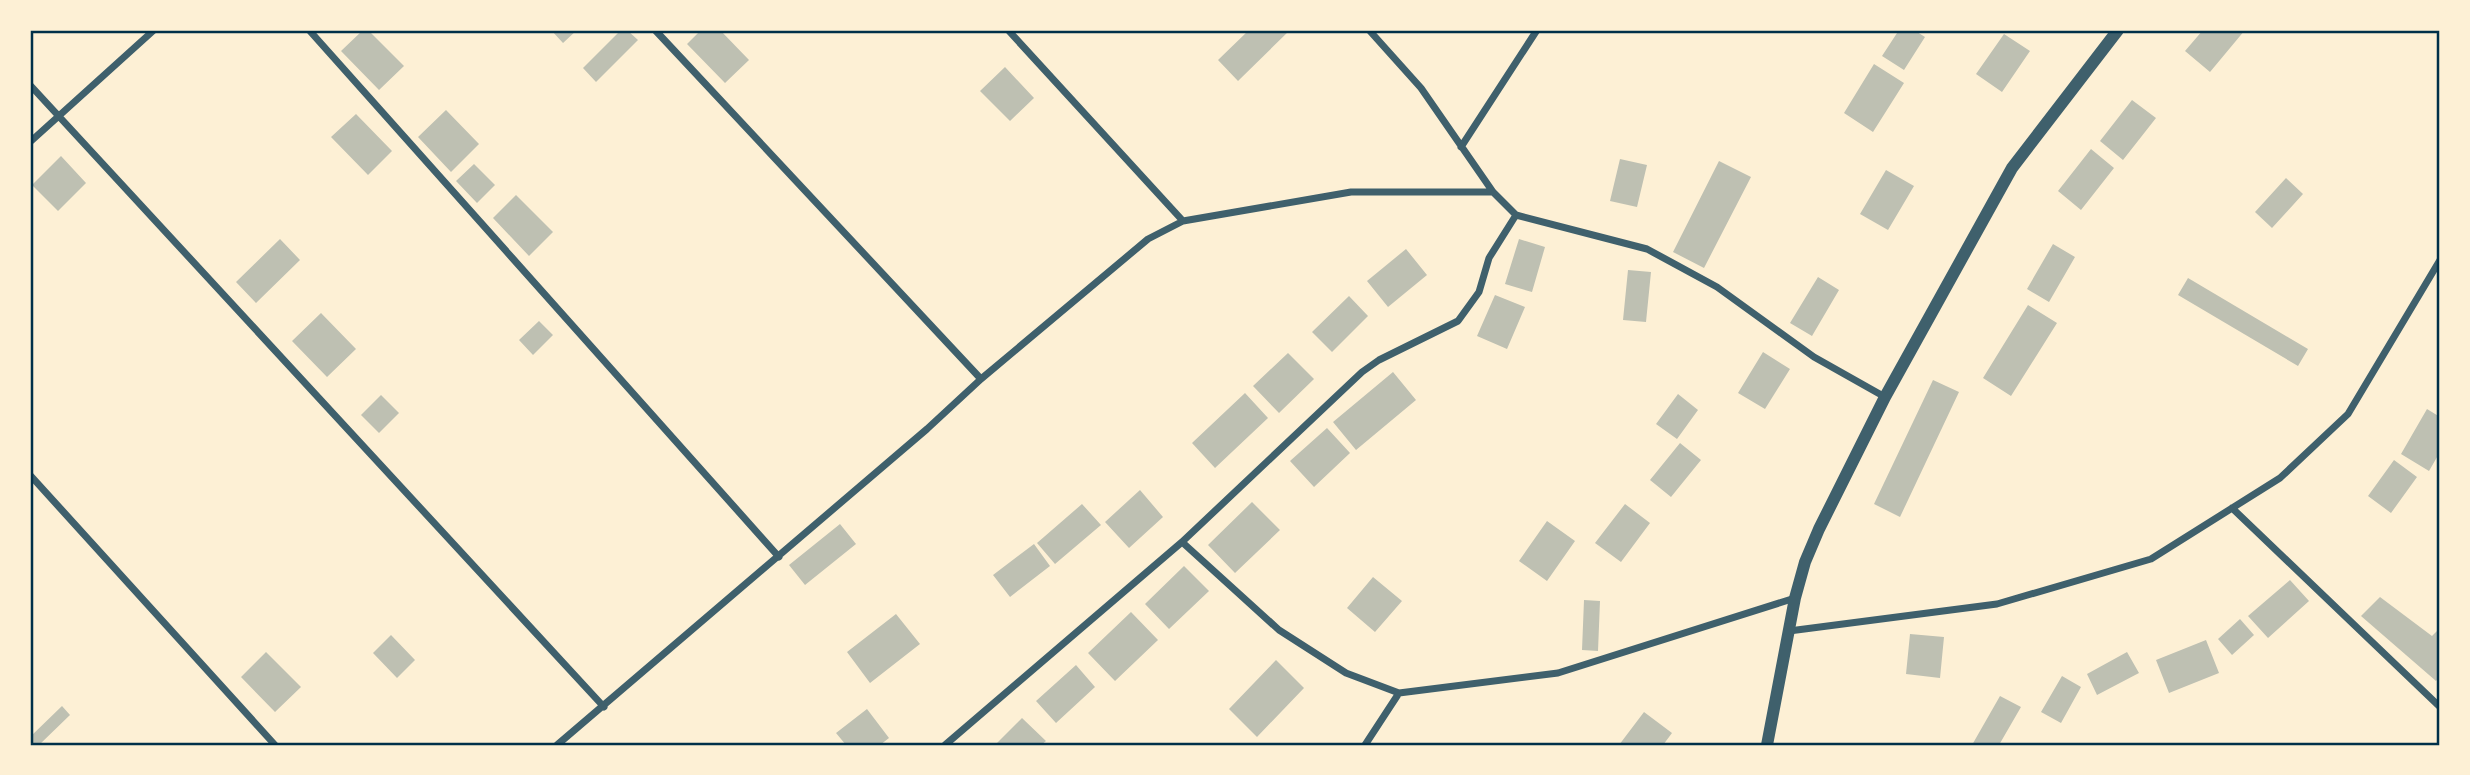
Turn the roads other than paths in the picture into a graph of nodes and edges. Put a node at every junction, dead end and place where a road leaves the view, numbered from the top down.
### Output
1 (153, 30) edge
2 (309, 30) edge
3 (655, 30) edge
4 (1008, 30) edge
5 (1368, 30) edge
6 (1536, 30) edge
7 (2118, 30) edge
8 (30, 85) edge
9 (58, 117) junction
10 (30, 142) edge
11 (1461, 147) junction
12 (1493, 192) junction
13 (1516, 215) junction
14 (1183, 221) junction
15 (2440, 260) edge
16 (981, 379) junction
17 (1885, 397) junction
18 (30, 475) edge
19 (2232, 508) junction
20 (1182, 542) junction
21 (779, 557) junction
22 (1795, 598) junction
23 (1789, 631) junction
24 (1399, 694) junction
25 (604, 707) junction
26 (2440, 707) edge
27 (275, 745) edge
28 (557, 745) edge
29 (945, 745) edge
30 (1365, 745) edge
31 (1767, 745) edge

1 - 9 street
2 - 21 street
3 - 16 street
4 - 14 street
5 - 11 street
6 - 11 street
7 - 17 street
8 - 9 street
9 - 10 street
9 - 25 street
11 - 12 street
12 - 13 street
12 - 14 street
13 - 17 street
13 - 20 street
14 - 16 street
15 - 19 street
16 - 21 street
17 - 22 street
18 - 27 street
19 - 23 street
19 - 26 street
20 - 24 street
20 - 29 street
21 - 25 street
22 - 23 street
22 - 24 street
23 - 31 street
24 - 30 street
25 - 28 street

